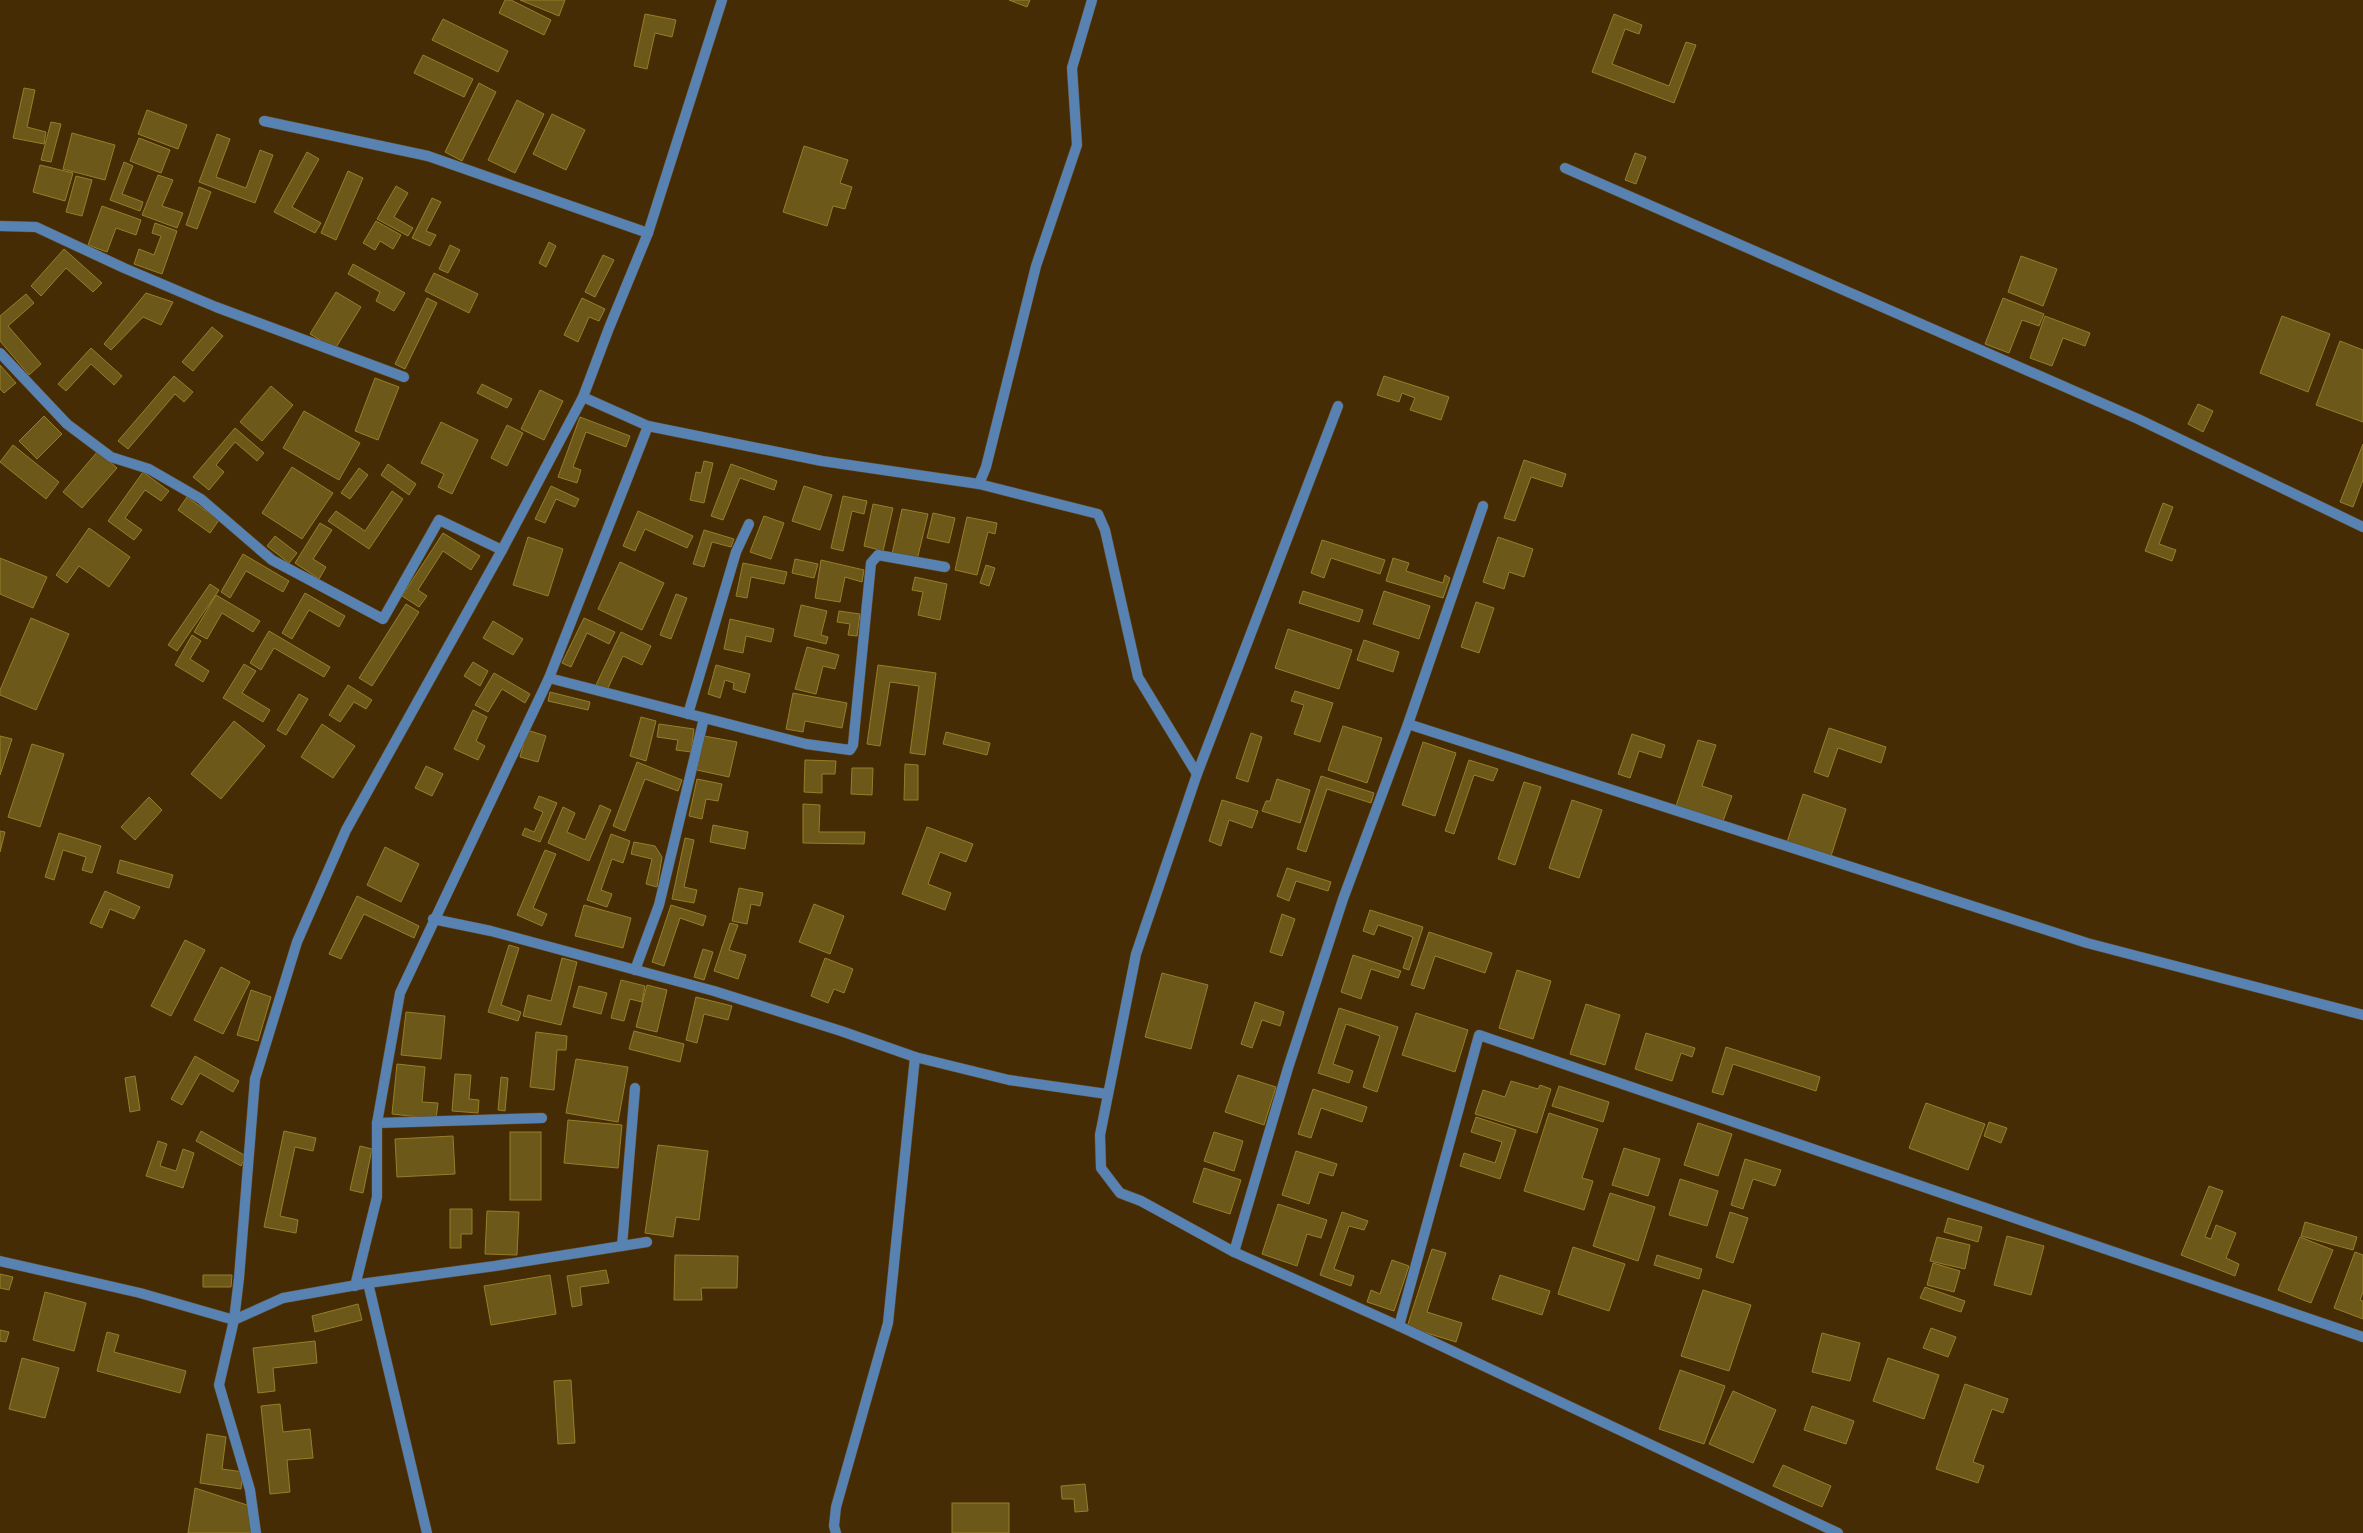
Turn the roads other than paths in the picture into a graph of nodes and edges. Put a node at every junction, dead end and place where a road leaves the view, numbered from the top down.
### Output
1 (722, 0) edge
2 (1092, 0) edge
3 (264, 121) dead end
4 (1565, 168) dead end
5 (0, 226) edge
6 (648, 233) junction
7 (0, 353) edge
8 (404, 377) dead end
9 (584, 397) junction
10 (1338, 406) dead end
11 (648, 426) junction
12 (979, 484) junction
13 (1483, 506) dead end
14 (749, 524) dead end
15 (2363, 527) edge
16 (502, 550) junction
17 (945, 567) dead end
18 (549, 678) junction
19 (688, 714) junction
20 (704, 718) junction
21 (1408, 724) junction
22 (1197, 774) junction
23 (433, 919) junction
24 (635, 970) junction
25 (2363, 1015) edge
26 (915, 1057) junction
27 (635, 1088) dead end
28 (1107, 1094) junction
29 (542, 1118) dead end
30 (377, 1124) junction
31 (647, 1242) dead end
32 (622, 1246) junction
33 (1234, 1252) junction
34 (0, 1262) edge
35 (368, 1283) junction
36 (355, 1286) junction
37 (234, 1320) junction
38 (1399, 1326) junction
39 (2363, 1337) edge
40 (256, 1533) edge
41 (426, 1533) edge
42 (836, 1533) edge
43 (1838, 1533) edge

1 - 6 street
2 - 12 street
3 - 6 street
4 - 15 street
5 - 8 street
6 - 9 street
7 - 16 street
9 - 11 street
9 - 16 street
10 - 22 street
11 - 12 street
11 - 18 street
12 - 22 street
13 - 21 street
14 - 19 street
16 - 37 street
17 - 20 street
18 - 19 street
18 - 23 street
19 - 20 street
20 - 24 street
21 - 25 street
21 - 33 street
22 - 28 street
23 - 24 street
23 - 30 street
24 - 26 street
26 - 28 street
26 - 42 street
27 - 32 street
28 - 33 street
29 - 30 street
30 - 36 street
31 - 32 street
32 - 35 street
33 - 38 street
34 - 37 street
35 - 36 street
35 - 41 street
36 - 37 street
37 - 40 street
38 - 39 street
38 - 43 street

